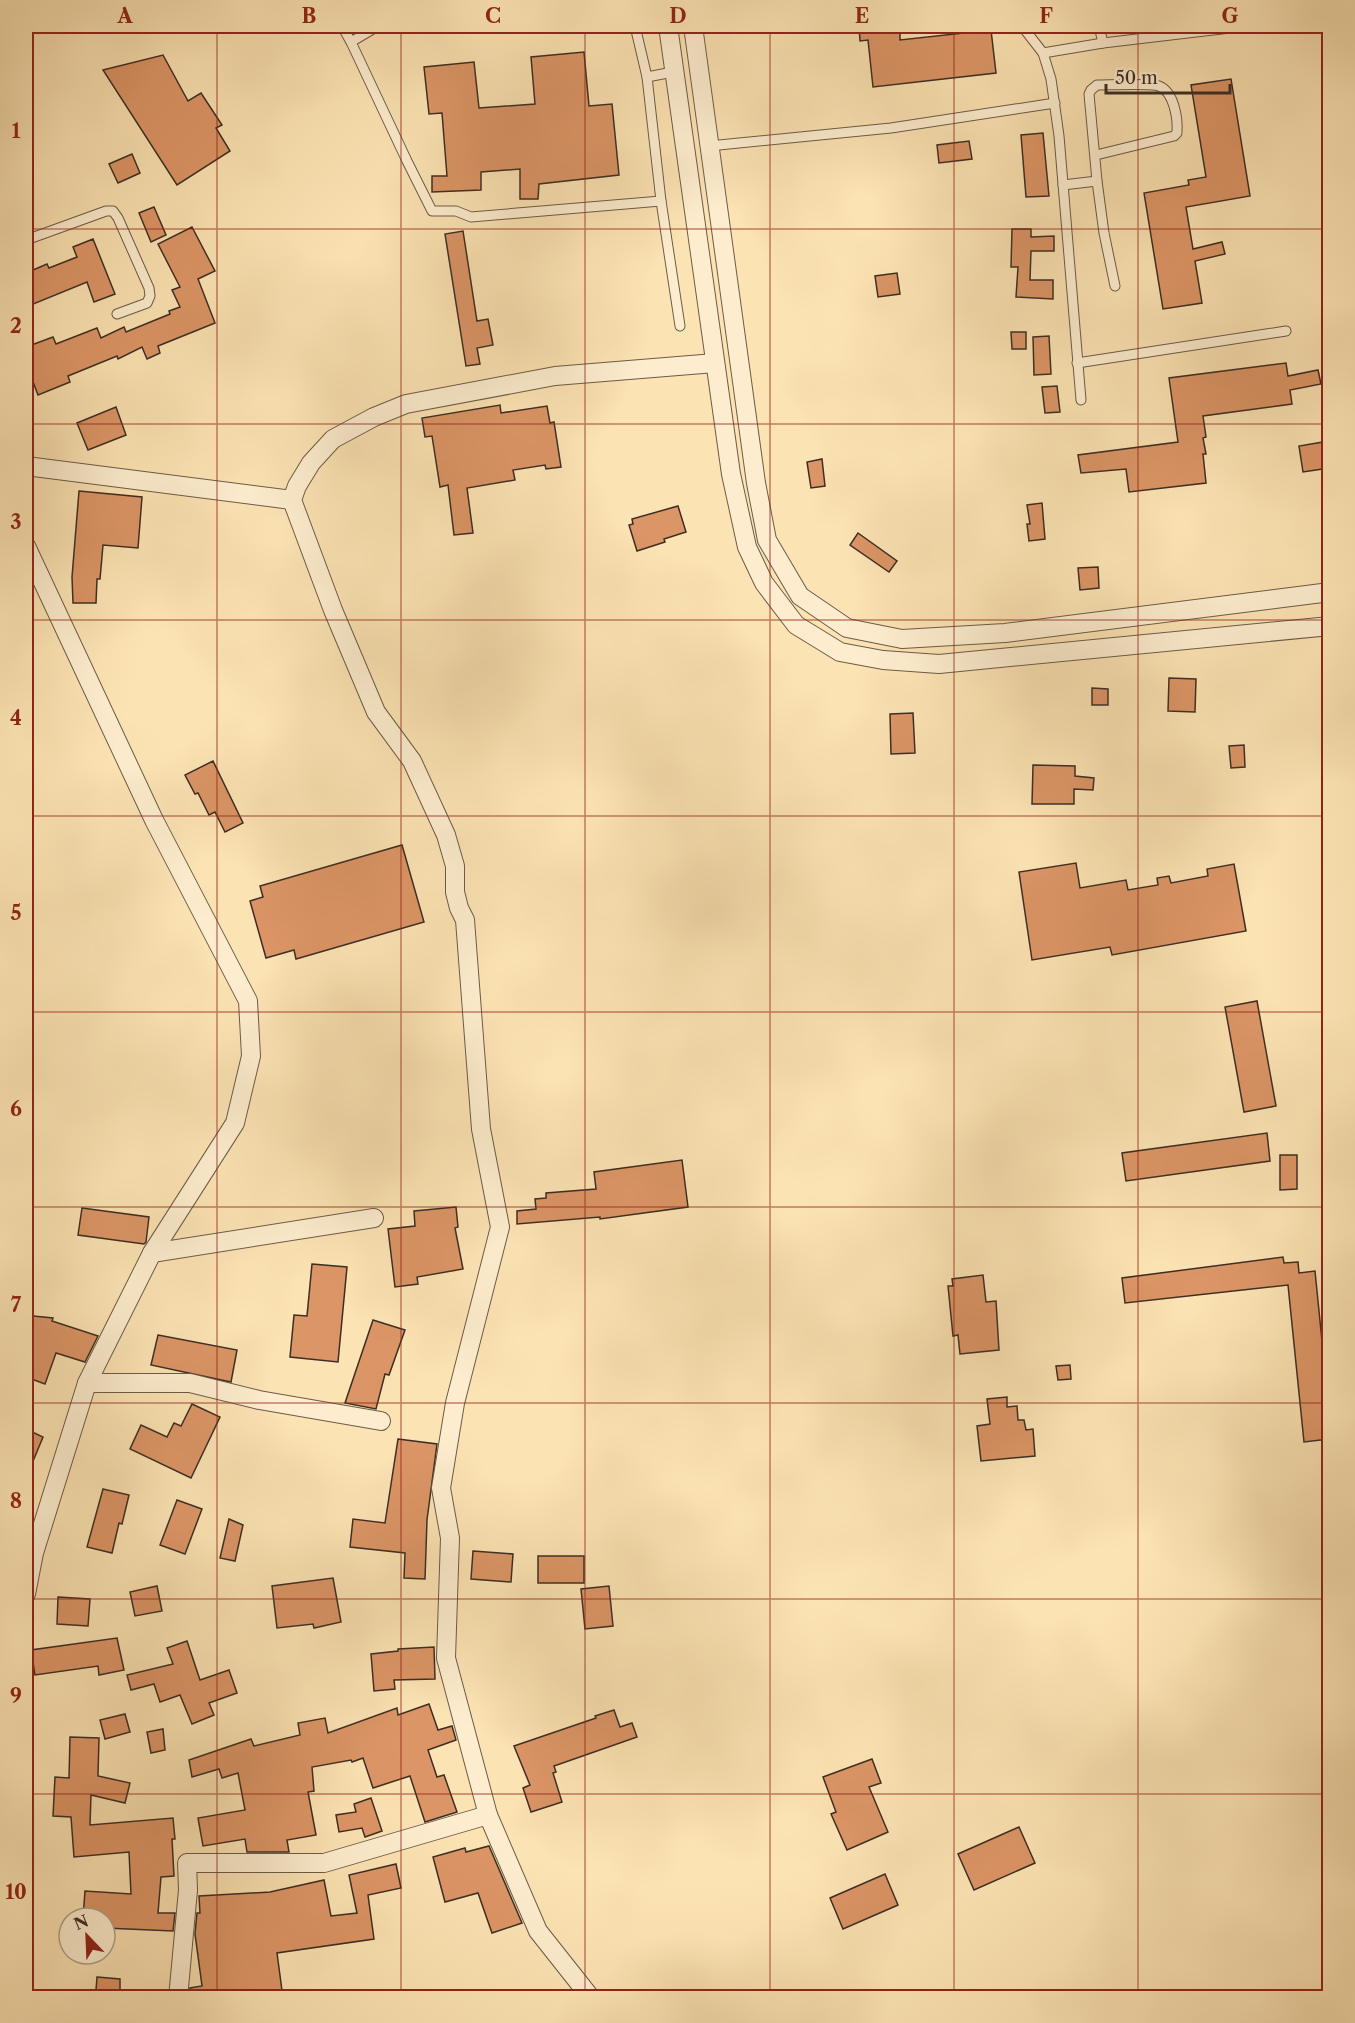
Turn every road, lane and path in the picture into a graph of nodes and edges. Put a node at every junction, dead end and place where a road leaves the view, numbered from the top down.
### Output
1 (342, 26) edge
2 (378, 26) edge
3 (635, 26) edge
4 (668, 26) edge
5 (693, 26) edge
6 (1022, 26) edge
7 (1099, 26) edge
8 (1247, 26) edge
9 (351, 42) junction
10 (1103, 43) junction
11 (1043, 53) junction
12 (673, 72) junction
13 (646, 77) junction
14 (1054, 104) junction
15 (709, 146) junction
16 (1096, 155) junction
17 (1097, 181) junction
18 (1063, 185) junction
19 (661, 201) junction
20 (26, 240) edge
21 (1115, 286) dead end
22 (117, 314) dead end
23 (681, 326) dead end
24 (1286, 331) dead end
25 (715, 363) junction
26 (1077, 363) junction
27 (1081, 400) dead end
28 (26, 466) edge
29 (292, 500) junction
30 (26, 546) edge
31 (1329, 592) edge
32 (1329, 626) edge
33 (374, 1218) dead end
34 (152, 1253) junction
35 (87, 1383) junction
36 (381, 1421) dead end
37 (30, 1552) edge
38 (26, 1594) edge
39 (488, 1815) junction
40 (178, 1998) edge
41 (591, 1998) edge

1 - 9 lane
2 - 9 lane
3 - 13 lane
4 - 12 street
5 - 15 street
6 - 11 lane
7 - 10 lane
8 - 10 lane
9 - 19 lane
10 - 11 lane
11 - 14 lane
12 - 13 lane
12 - 25 street
13 - 19 lane
14 - 15 lane
14 - 18 lane
15 - 31 street
16 - 16 lane
16 - 17 lane
17 - 18 lane
17 - 21 lane
18 - 26 lane
19 - 23 lane
20 - 22 lane
24 - 26 lane
25 - 29 street
25 - 32 street
26 - 27 lane
28 - 29 street
29 - 39 street
30 - 34 street
33 - 34 street
34 - 35 street
35 - 36 street
35 - 37 street
37 - 38 street
39 - 40 street
39 - 41 street

